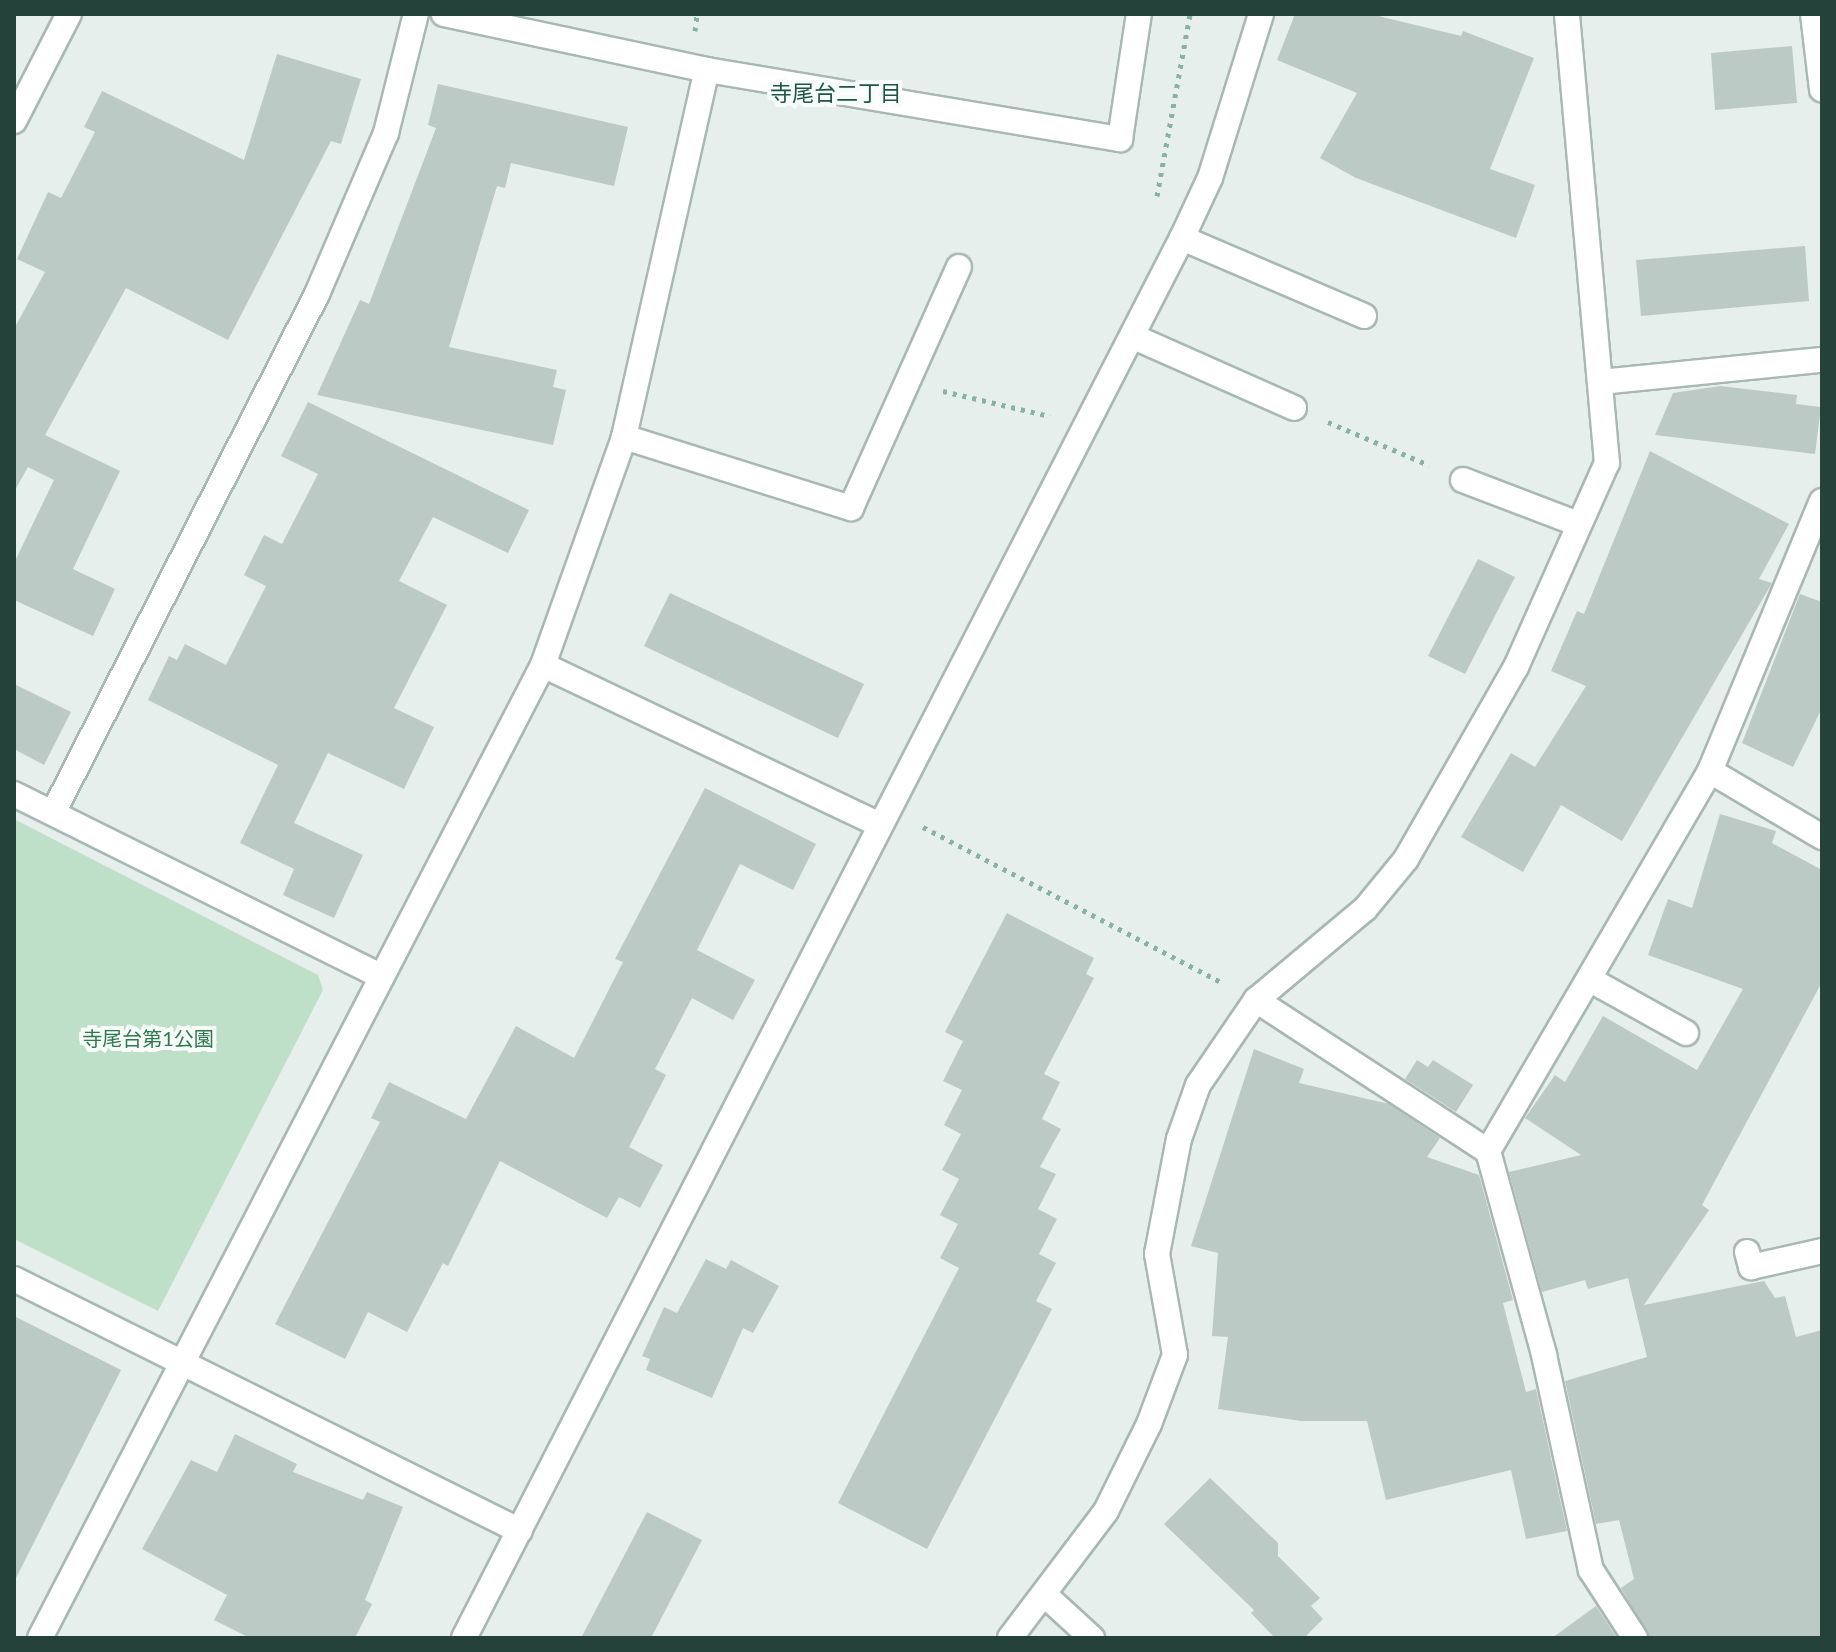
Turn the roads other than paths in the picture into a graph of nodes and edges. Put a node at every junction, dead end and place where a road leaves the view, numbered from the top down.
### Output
1 (69, 14) edge
2 (416, 14) edge
3 (444, 14) edge
4 (1139, 14) edge
5 (1261, 14) edge
6 (1567, 14) edge
7 (1813, 14) edge
8 (707, 70) junction
9 (1822, 89) edge
10 (14, 121) edge
11 (1178, 247) junction
12 (959, 267) dead end
13 (1364, 316) dead end
14 (1134, 337) junction
15 (1822, 360) edge
16 (1600, 382) junction
17 (1294, 408) road end
18 (624, 437) junction
19 (1463, 480) road end
20 (1822, 501) edge
21 (1578, 524) junction
22 (543, 665) junction
23 (1710, 771) junction
24 (14, 794) edge
25 (53, 813) junction
26 (883, 816) junction
27 (1822, 837) edge
28 (380, 976) junction
29 (1589, 979) junction
30 (1256, 1000) junction
31 (1686, 1033) dead end
32 (1488, 1151) junction
33 (1822, 1251) edge
34 (1747, 1252) dead end
35 (14, 1279) edge
36 (183, 1364) junction
37 (520, 1531) junction
38 (1045, 1595) junction
39 (40, 1638) edge
40 (464, 1638) edge
41 (1010, 1638) edge
42 (1092, 1638) edge
43 (1635, 1638) edge

1 - 10 street
2 - 25 street
3 - 8 street
4 - 8 street
5 - 11 street
6 - 16 street
7 - 9 street
8 - 18 street
11 - 13 street
11 - 14 street
12 - 18 street
14 - 17 street
14 - 26 street
15 - 16 street
16 - 21 street
18 - 22 street
19 - 21 street
20 - 23 street
21 - 30 street
22 - 26 street
22 - 28 street
23 - 27 street
23 - 29 street
24 - 25 street
25 - 28 street
26 - 37 street
28 - 36 street
29 - 31 street
29 - 32 street
30 - 32 street
30 - 38 street
32 - 43 street
33 - 34 street
35 - 36 street
36 - 37 street
36 - 39 street
37 - 40 street
38 - 41 street
38 - 42 street

